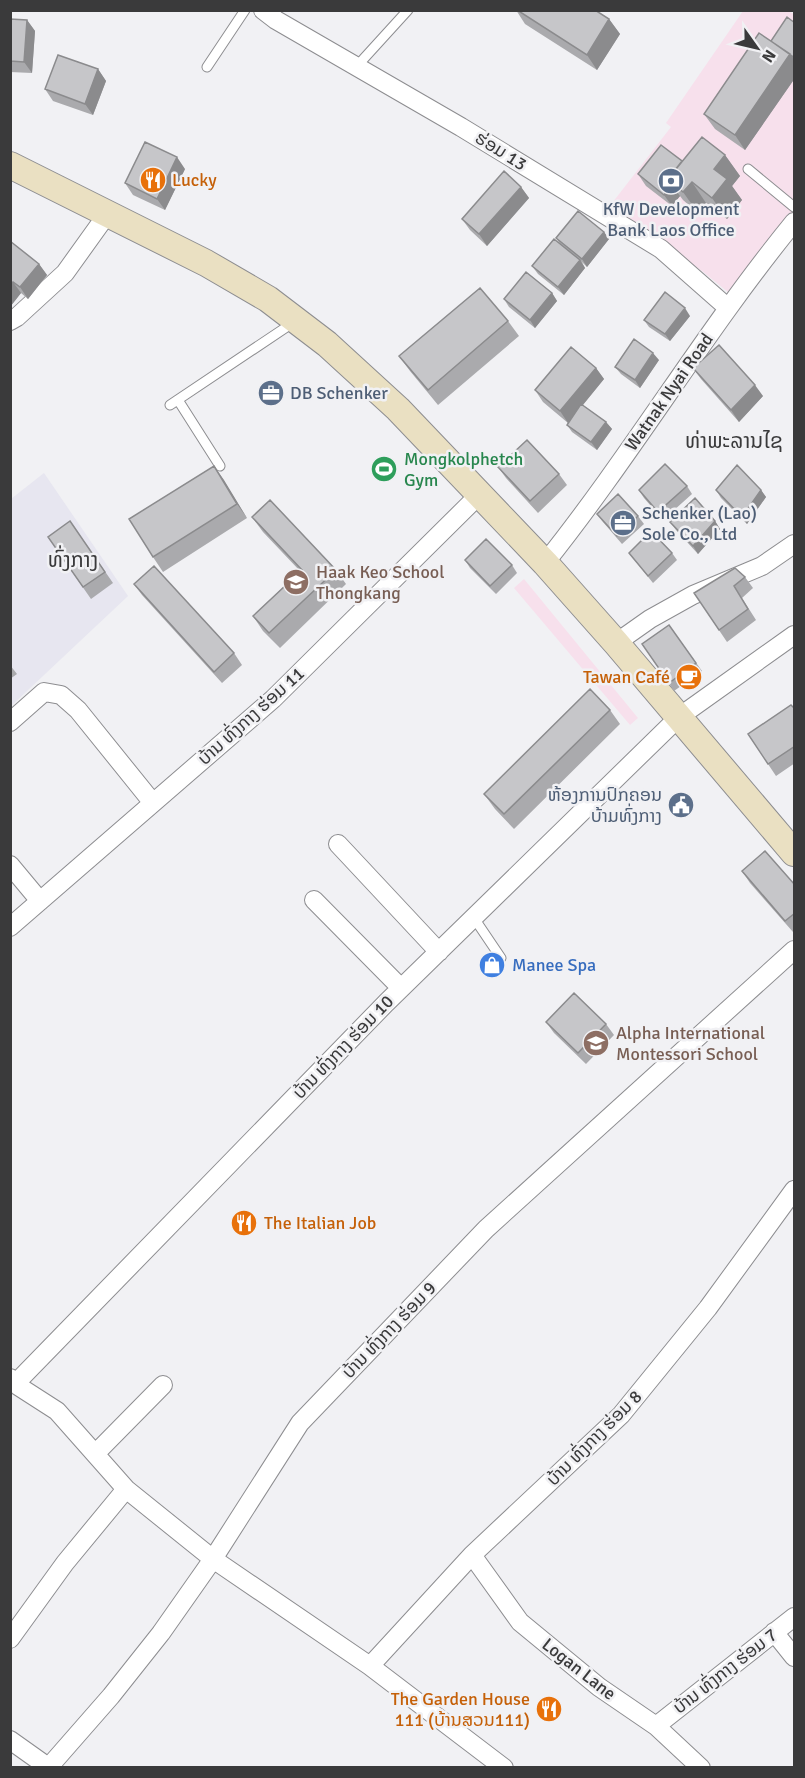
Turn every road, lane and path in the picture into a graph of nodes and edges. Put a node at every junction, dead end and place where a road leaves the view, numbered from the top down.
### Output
1 (245, 10) edge
2 (263, 10) edge
3 (408, 10) edge
4 (357, 66) junction
5 (207, 67) dead end
6 (10, 165) edge
7 (748, 168) dead end
8 (795, 207) edge
9 (108, 213) junction
10 (795, 222) edge
11 (728, 308) junction
12 (296, 320) junction
13 (10, 321) edge
14 (220, 466) dead end
15 (480, 494) junction
16 (795, 544) edge
17 (545, 563) junction
18 (795, 634) edge
19 (616, 643) junction
20 (679, 717) junction
21 (10, 722) edge
22 (153, 803) junction
23 (338, 844) dead end
24 (795, 853) edge
25 (10, 865) edge
26 (314, 900) dead end
27 (40, 901) junction
28 (474, 918) junction
29 (10, 927) edge
30 (795, 950) edge
31 (439, 952) junction
32 (501, 958) dead end
33 (401, 988) junction
34 (795, 1190) edge
35 (13, 1381) edge
36 (163, 1385) dead end
37 (96, 1453) junction
38 (126, 1489) junction
39 (472, 1555) junction
40 (213, 1559) junction
41 (795, 1617) edge
42 (774, 1632) junction
43 (10, 1639) edge
44 (795, 1657) edge
45 (370, 1666) junction
46 (656, 1725) junction
47 (10, 1740) edge
48 (48, 1767) edge
49 (504, 1767) edge
50 (701, 1767) edge

1 - 5 lane
2 - 4 street, ຮ່ອມ 13
3 - 4 lane
4 - 11 street, ຮ່ອມ 13
6 - 9 street
7 - 8 lane
9 - 12 street
9 - 13 street
10 - 11 street, Watnak Nyai Road
11 - 17 street, Watnak Nyai Road
12 - 14 lane
12 - 15 street
15 - 17 street
15 - 22 street, ບ້ານ ທົ່ງກາງ ຮ່ອມ 11
16 - 19 street
17 - 19 street
18 - 20 street, ບ້ານ ທົ່ງກາງ ຮ່ອມ 10
19 - 20 street
20 - 24 street
20 - 28 street, ບ້ານ ທົ່ງກາງ ຮ່ອມ 10
21 - 22 street
22 - 27 street, ບ້ານ ທົ່ງກາງ ຮ່ອມ 11
23 - 31 street
25 - 27 street
26 - 33 street
27 - 29 street, ບ້ານ ທົ່ງກາງ ຮ່ອມ 11
28 - 31 street, ບ້ານ ທົ່ງກາງ ຮ່ອມ 10
28 - 32 lane
30 - 40 street, ບ້ານ ທົ່ງກາງ ຮ່ອມ 9
31 - 33 street, ບ້ານ ທົ່ງກາງ ຮ່ອມ 10
33 - 35 street, ບ້ານ ທົ່ງກາງ ຮ່ອມ 10
34 - 39 street, ບ້ານ ທົ່ງກາງ ຮ່ອມ 8
35 - 37 street
36 - 37 street
37 - 38 street
38 - 40 street
38 - 43 street
39 - 45 street, ບ້ານ ທົ່ງກາງ ຮ່ອມ 8
39 - 46 street, Logan Lane
40 - 45 street
40 - 48 street, ບ້ານ ທົ່ງກາງ ຮ່ອມ 9
41 - 42 street, ບ້ານ ທົ່ງກາງ ຮ່ອມ 7
42 - 44 street
42 - 46 street, ບ້ານ ທົ່ງກາງ ຮ່ອມ 7
45 - 49 street
46 - 50 street, Logan Lane
47 - 48 street

